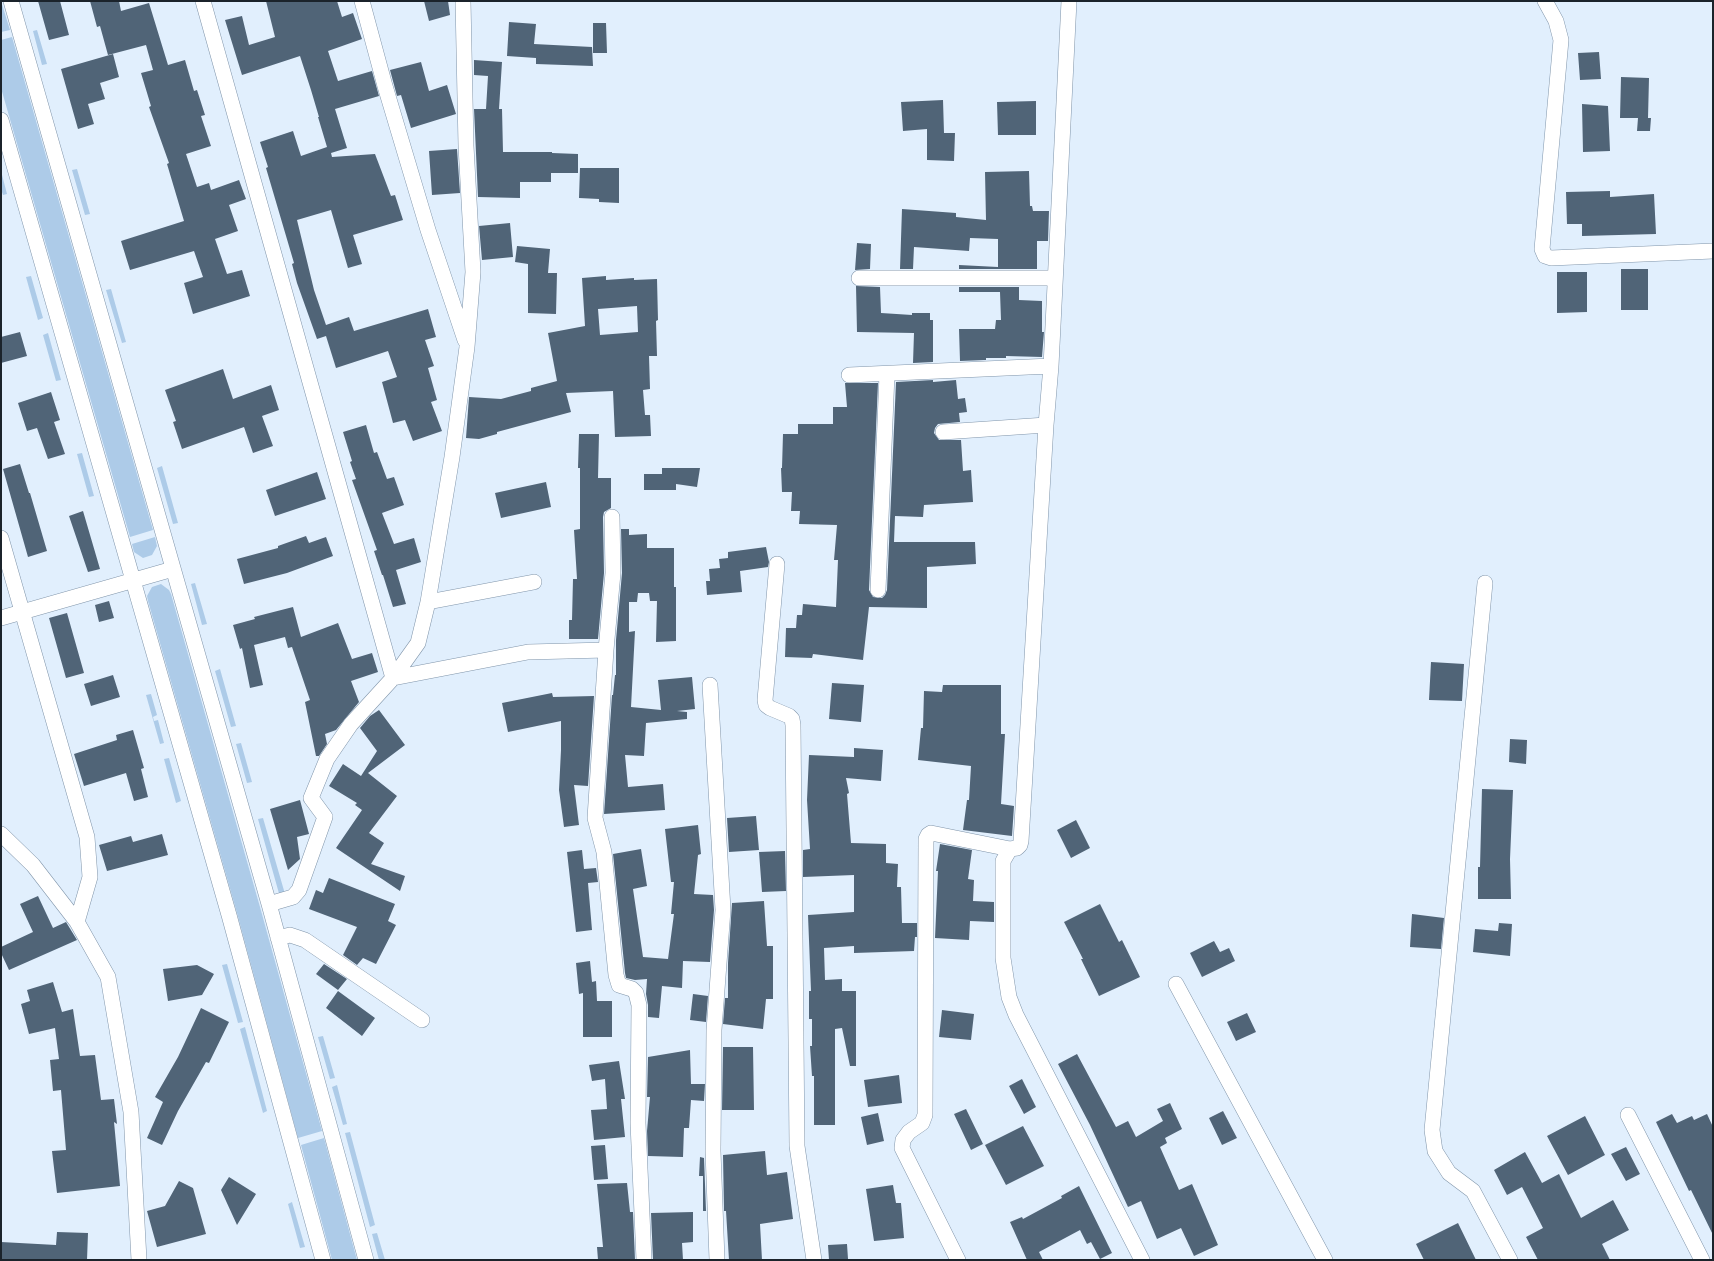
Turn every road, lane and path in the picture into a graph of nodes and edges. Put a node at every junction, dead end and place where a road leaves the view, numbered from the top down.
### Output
1 (11, 1) edge
2 (203, 1) edge
3 (362, 1) edge
4 (463, 1) edge
5 (1069, 1) edge
6 (1545, 1) edge
7 (1, 120) edge
8 (1713, 251) edge
9 (859, 278) dead end
10 (1054, 278) junction
11 (467, 347) junction
12 (1050, 366) junction
13 (887, 374) junction
14 (849, 375) dead end
15 (1046, 425) junction
16 (943, 432) dead end
17 (612, 517) dead end
18 (1, 538) edge
19 (777, 564) dead end
20 (173, 569) junction
21 (133, 581) junction
22 (534, 582) dead end
23 (1485, 583) dead end
24 (878, 590) dead end
25 (428, 602) junction
26 (22, 612) junction
27 (1, 618) edge
28 (606, 650) junction
29 (393, 678) junction
30 (710, 685) dead end
31 (1, 834) edge
32 (1010, 849) junction
33 (269, 904) junction
34 (77, 922) junction
35 (278, 938) junction
36 (1176, 984) dead end
37 (422, 1020) dead end
38 (1628, 1115) dead end
39 (139, 1260) edge
40 (323, 1260) edge
41 (366, 1260) edge
42 (644, 1260) edge
43 (717, 1260) edge
44 (814, 1260) edge
45 (958, 1260) edge
46 (1142, 1260) edge
47 (1325, 1260) edge
48 (1510, 1260) edge
49 (1702, 1260) edge

1 - 20 street
2 - 29 street
3 - 11 street
4 - 11 street
5 - 10 street
6 - 8 street
7 - 21 street
9 - 10 street
10 - 12 street
11 - 25 street
12 - 13 street
12 - 15 street
13 - 14 street
13 - 24 street
15 - 16 street
15 - 32 street
17 - 28 street
18 - 26 street
19 - 44 street
20 - 21 street
20 - 33 street
21 - 26 street
21 - 40 street
22 - 25 street
23 - 48 street
25 - 29 street
26 - 27 street
26 - 34 street
28 - 29 street
28 - 42 street
29 - 33 street
30 - 43 street
31 - 34 street
32 - 45 street
32 - 46 street
33 - 35 street
34 - 39 street
35 - 37 street
35 - 41 street
36 - 47 street
38 - 49 street

